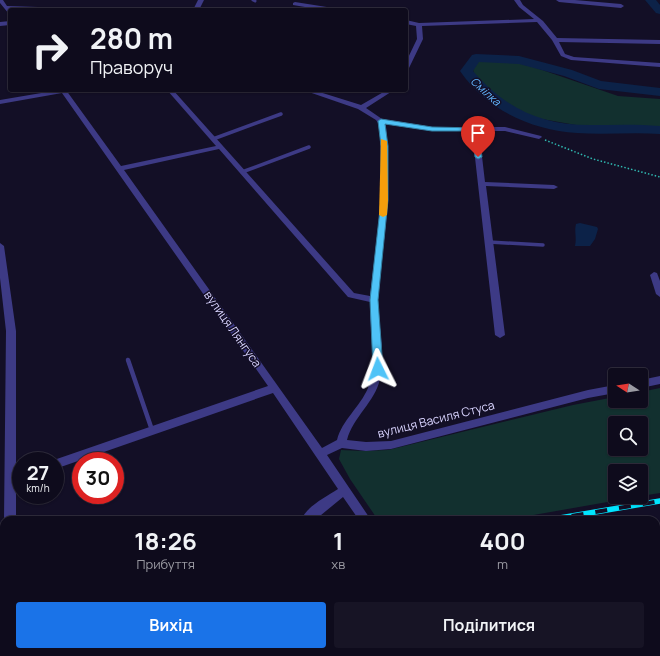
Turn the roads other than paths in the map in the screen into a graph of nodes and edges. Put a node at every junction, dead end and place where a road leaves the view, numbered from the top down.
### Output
1 (0, 0) edge
2 (517, 0) edge
3 (559, 0) edge
4 (296, 2) edge
5 (587, 2) edge
6 (621, 6) dead end
7 (6, 7) junction
8 (27, 8) edge
9 (324, 8) edge
10 (8, 10) edge
11 (539, 20) junction
12 (408, 22) edge
13 (419, 25) junction
14 (555, 40) junction
15 (660, 42) edge
16 (408, 64) edge
17 (660, 65) edge
18 (57, 92) edge
19 (64, 92) edge
20 (172, 92) edge
21 (312, 92) edge
22 (388, 92) edge
23 (0, 102) edge
24 (361, 108) junction
25 (281, 114) dead end
26 (381, 121) junction
27 (475, 129) junction
28 (539, 138) road end
29 (213, 139) junction
30 (220, 147) junction
31 (309, 147) dead end
32 (119, 169) junction
33 (242, 172) junction
34 (482, 184) junction
35 (554, 188) dead end
36 (489, 242) junction
37 (544, 244) dead end
38 (0, 246) edge
39 (654, 275) dead end
40 (660, 294) edge
41 (374, 300) junction
42 (500, 335) dead end
43 (128, 360) dead end
44 (660, 380) edge
45 (648, 383) edge
46 (275, 388) junction
47 (608, 390) edge
48 (152, 430) junction
49 (340, 443) junction
50 (319, 454) junction
51 (64, 461) edge
52 (10, 480) joint
53 (345, 490) junction
54 (10, 516) edge
55 (311, 516) edge
56 (362, 516) edge

1 - 7 street
2 - 11 street
3 - 5 street
4 - 9 street
5 - 6 street
7 - 8 street
7 - 10 street
11 - 13 street
11 - 14 street
12 - 13 street
13 - 16 street
14 - 15 street
14 - 17 street
18 - 23 street
19 - 32 street, вулиця Лянгуса
20 - 29 street
21 - 24 street
22 - 24 street
24 - 26 street
25 - 29 lane
26 - 27 street
26 - 41 street
27 - 28 street
27 - 34 street
29 - 30 street
30 - 32 street
30 - 33 street
31 - 33 lane
32 - 46 street, вулиця Лянгуса
33 - 41 street
34 - 35 street
34 - 36 street
36 - 37 lane
36 - 42 street
38 - 52 street
39 - 40 street
41 - 49 street
43 - 48 lane
44 - 45 street
46 - 48 street
46 - 50 street, вулиця Лянгуса
47 - 49 street, вулиця Василя Стуса
48 - 51 street
49 - 50 street
50 - 53 street, вулиця Лянгуса
52 - 54 street
53 - 55 street
53 - 56 street, вулиця Лянгуса

